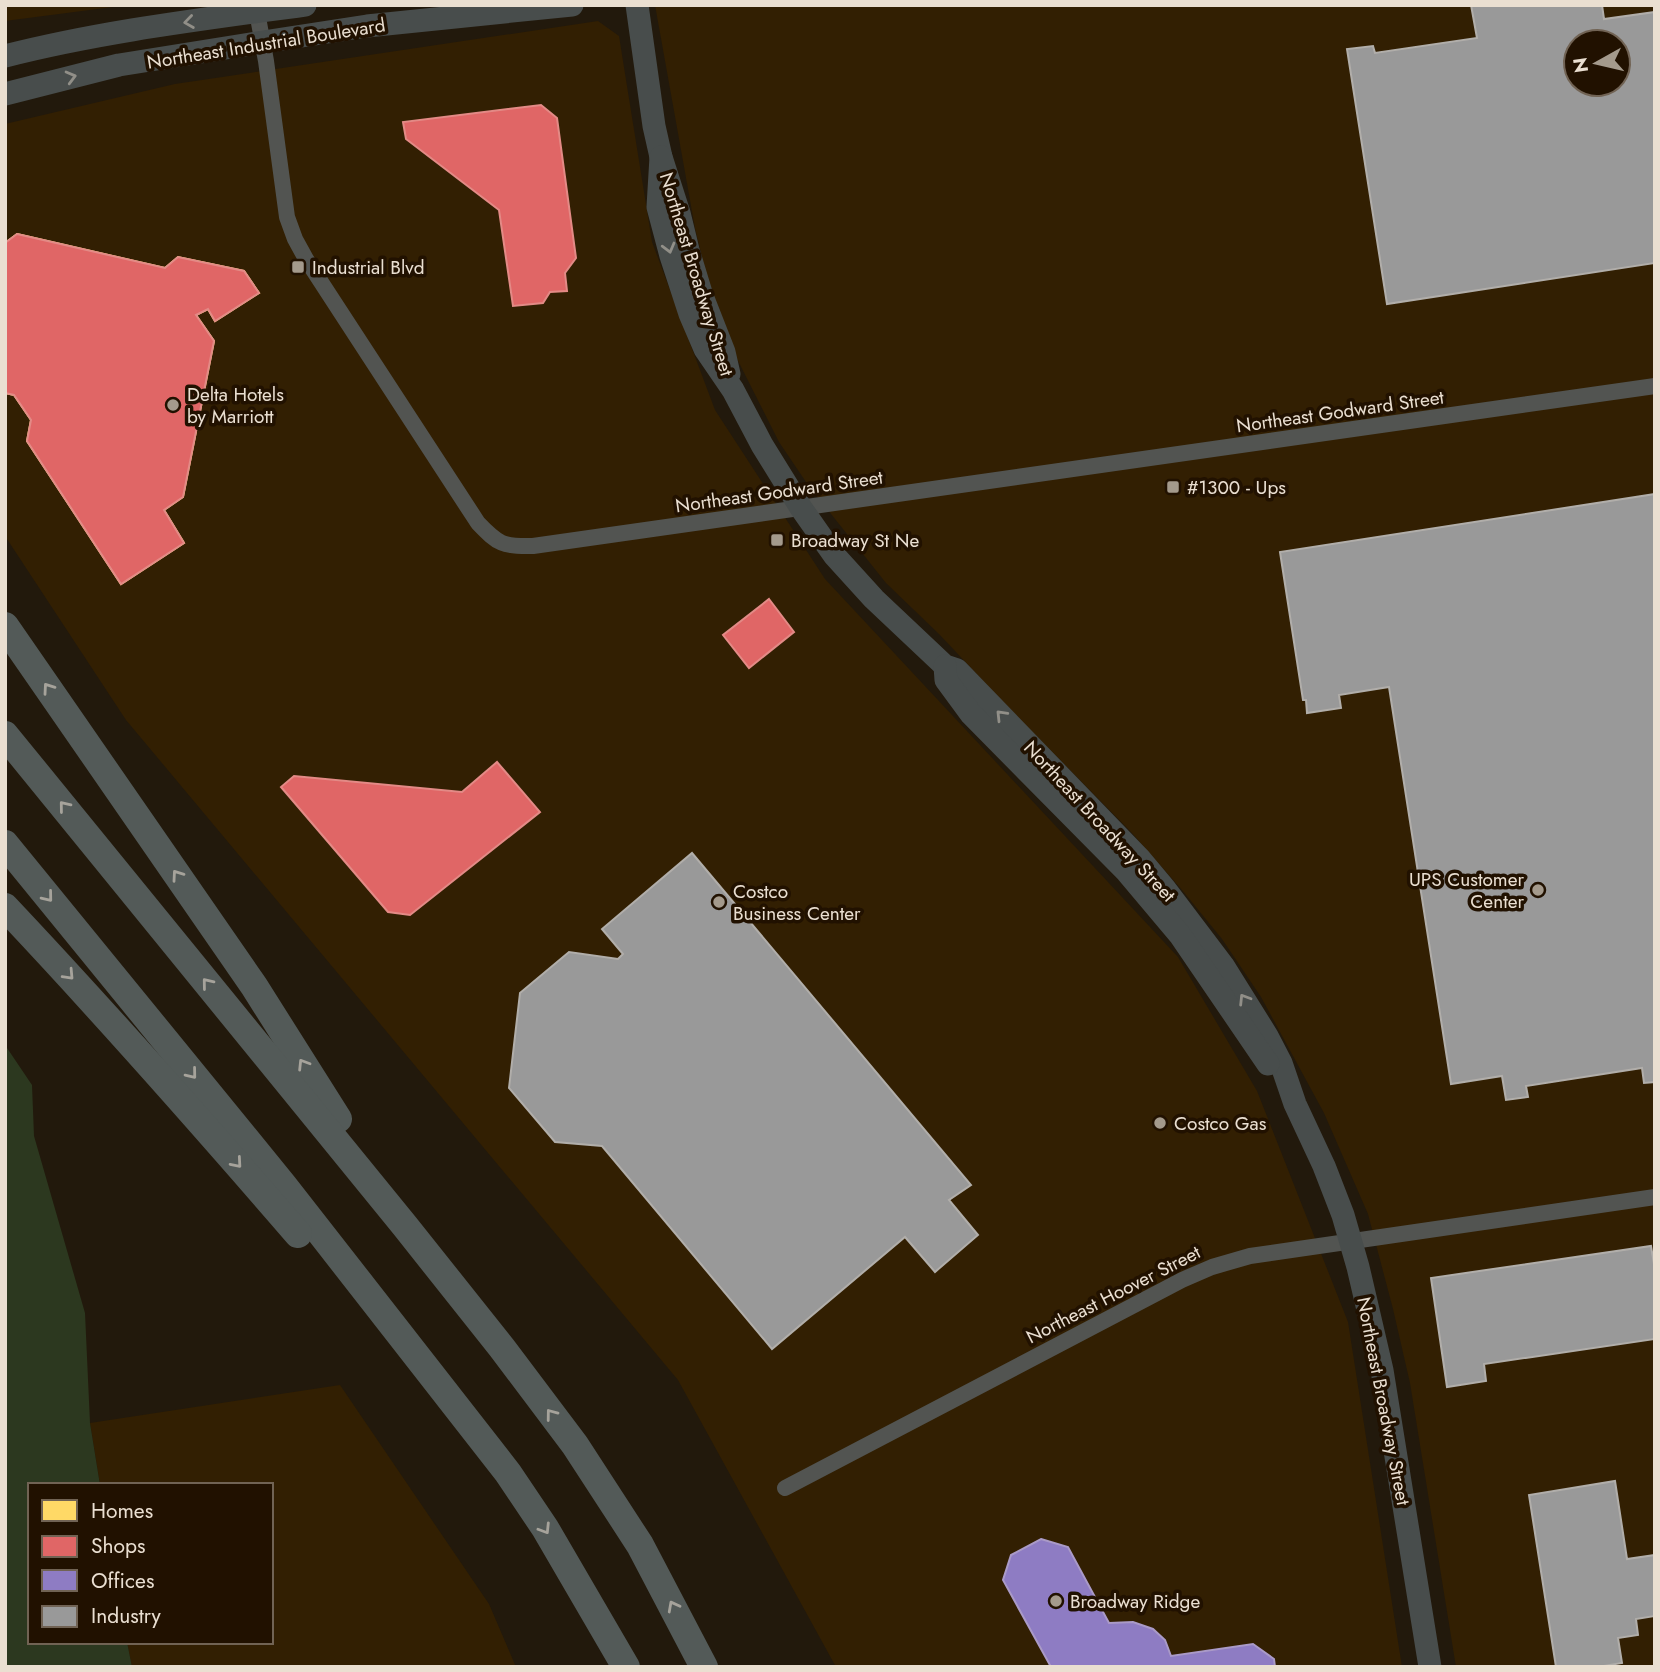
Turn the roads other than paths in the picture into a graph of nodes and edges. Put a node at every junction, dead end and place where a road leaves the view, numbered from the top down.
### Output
1 (305, 5) edge
2 (572, 5) edge
3 (637, 5) edge
4 (257, 12) junction
5 (262, 42) junction
6 (5, 56) edge
7 (5, 94) edge
8 (1655, 386) edge
9 (801, 508) junction
10 (5, 626) edge
11 (5, 735) edge
12 (5, 844) edge
13 (5, 907) edge
14 (1655, 1196) edge
15 (405, 1226) junction
16 (1351, 1241) junction
17 (508, 1473) junction
18 (785, 1488) dead end
19 (626, 1667) edge
20 (704, 1667) edge
21 (1430, 1667) edge

1 - 4 main road, Northeast Industrial Boulevard
2 - 5 main road, Northeast Industrial Boulevard
3 - 9 main road, Northeast Broadway Street
4 - 5 street, Northeast Godward Street
4 -> 6 main road, Northeast Industrial Boulevard
7 -> 5 main road, Northeast Industrial Boulevard
5 - 9 street, Northeast Godward Street
8 - 9 street, Northeast Godward Street
9 - 16 main road, Northeast Broadway Street
15 -> 10 highway
15 -> 11 highway
12 -> 17 highway
13 -> 17 highway
14 - 16 street, Northeast Hoover Street
20 -> 15 highway
16 - 18 street, Northeast Hoover Street
16 - 21 main road, Northeast Broadway Street
17 -> 19 highway

